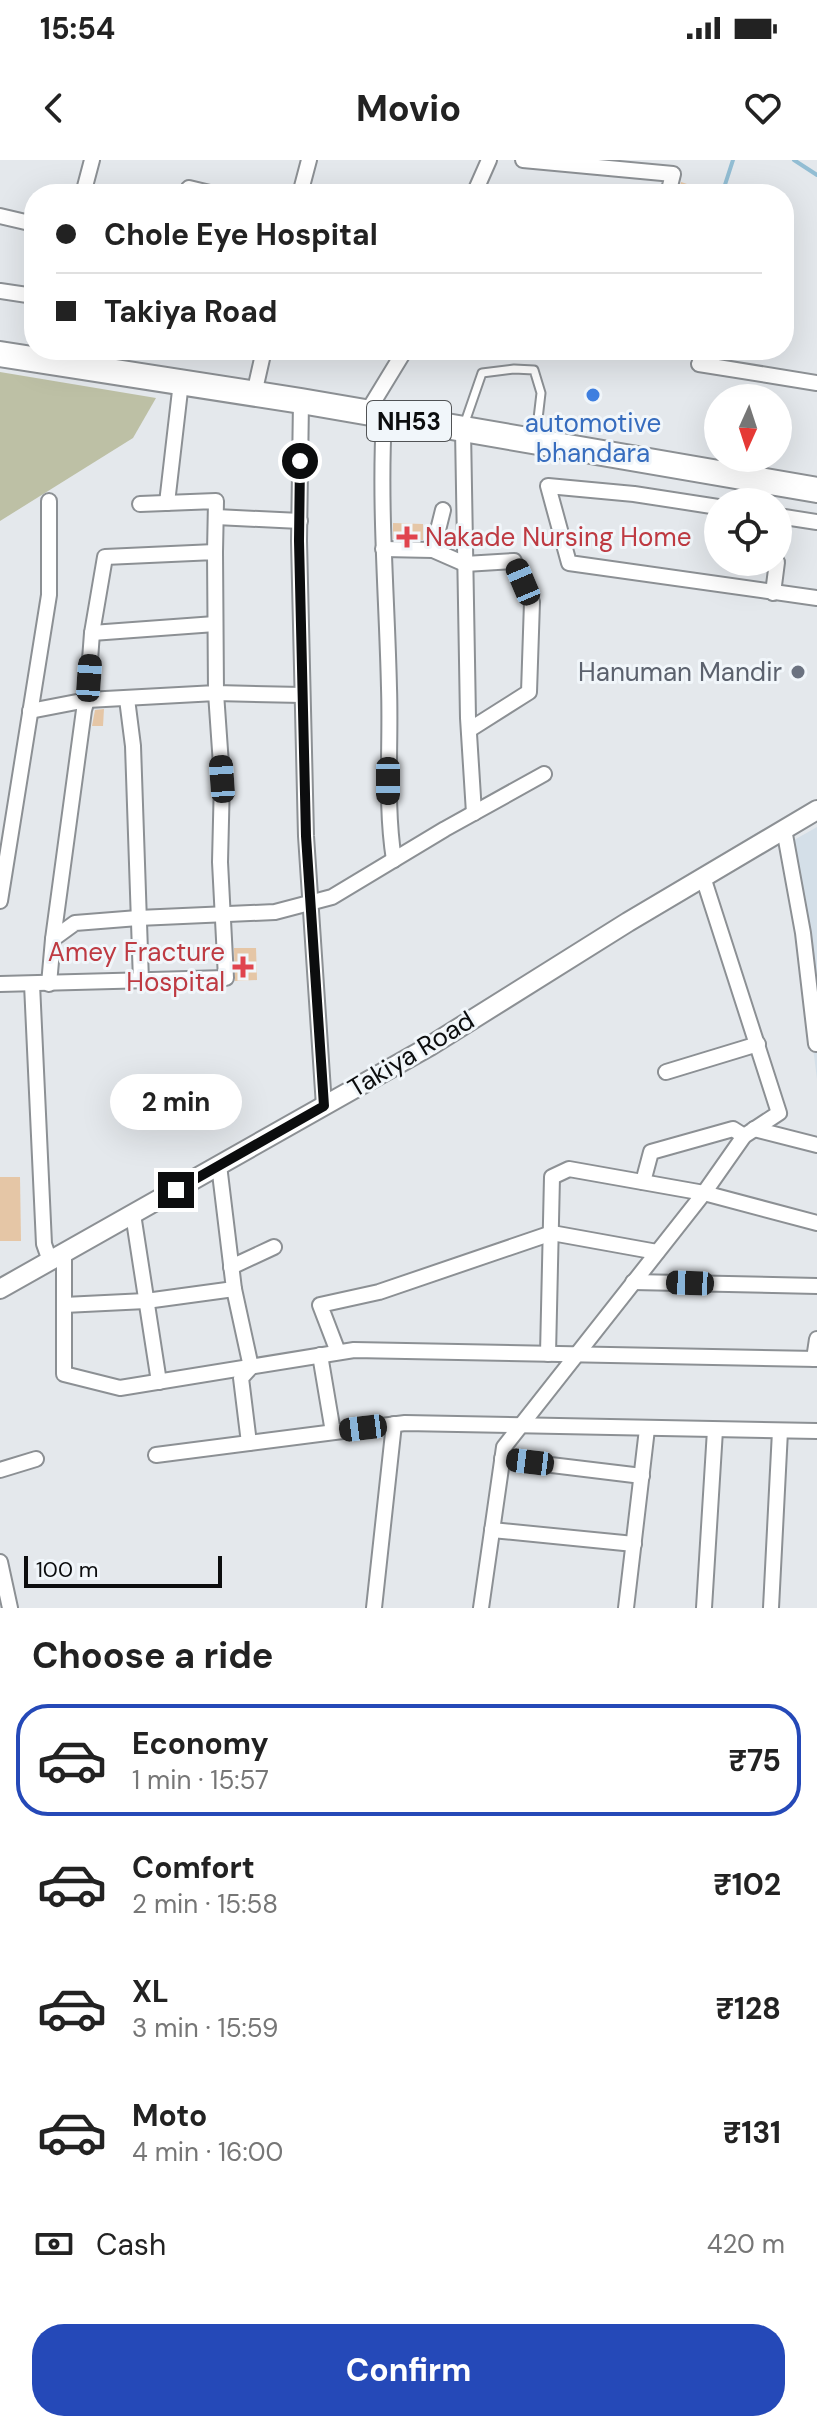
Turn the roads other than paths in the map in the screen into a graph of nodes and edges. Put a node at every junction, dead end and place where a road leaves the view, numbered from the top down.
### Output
1 (92, 160) edge
2 (309, 160) edge
3 (489, 160) edge
4 (523, 160) edge
5 (86, 184) edge
6 (303, 184) edge
7 (478, 184) edge
8 (670, 184) edge
9 (0, 216) edge
10 (24, 222) edge
11 (0, 291) edge
12 (24, 295) edge
13 (0, 354) edge
14 (24, 358) edge
15 (39, 360) edge
16 (262, 360) edge
17 (400, 360) edge
18 (699, 364) dead end
19 (181, 382) junction
20 (817, 383) edge
21 (254, 394) junction
22 (301, 401) junction
23 (375, 416) junction
24 (463, 430) junction
25 (535, 442) junction
26 (817, 490) edge
27 (49, 501) dead end
28 (167, 503) junction
29 (140, 504) dead end
30 (704, 505) edge
31 (443, 510) dead end
32 (216, 517) junction
33 (792, 518) edge
34 (300, 521) junction
35 (817, 522) edge
36 (383, 549) junction
37 (433, 550) junction
38 (215, 552) junction
39 (465, 564) junction
40 (775, 576) edge
41 (773, 593) junction
42 (817, 598) edge
43 (215, 624) junction
44 (92, 633) junction
45 (216, 693) junction
46 (302, 695) junction
47 (127, 699) junction
48 (87, 700) junction
49 (30, 711) junction
50 (469, 730) junction
51 (544, 774) dead end
52 (817, 810) edge
53 (474, 813) junction
54 (784, 829) junction
55 (394, 860) junction
56 (703, 877) junction
57 (0, 901) edge
58 (310, 903) junction
59 (222, 915) junction
60 (138, 918) junction
61 (817, 925) edge
62 (802, 928) junction
63 (53, 939) junction
64 (141, 981) junction
65 (0, 984) edge
66 (32, 984) junction
67 (49, 984) junction
68 (758, 1044) junction
69 (816, 1044) edge
70 (666, 1072) dead end
71 (324, 1106) junction
72 (749, 1132) junction
73 (817, 1145) edge
74 (219, 1165) junction
75 (643, 1182) junction
76 (704, 1193) junction
77 (133, 1214) junction
78 (817, 1223) edge
79 (552, 1233) junction
80 (274, 1247) dead end
81 (657, 1252) junction
82 (57, 1257) junction
83 (231, 1267) junction
84 (633, 1282) junction
85 (817, 1286) edge
86 (0, 1289) edge
87 (234, 1289) junction
88 (146, 1301) junction
89 (64, 1305) junction
90 (817, 1339) edge
91 (338, 1352) junction
92 (548, 1354) junction
93 (320, 1355) junction
94 (575, 1355) junction
95 (815, 1359) edge
96 (251, 1367) junction
97 (159, 1382) junction
98 (394, 1424) junction
99 (521, 1426) junction
100 (647, 1429) junction
101 (715, 1430) junction
102 (780, 1431) junction
103 (817, 1431) edge
104 (333, 1432) junction
105 (249, 1443) junction
106 (156, 1455) dead end
107 (36, 1459) dead end
108 (502, 1459) junction
109 (0, 1470) edge
110 (642, 1476) junction
111 (492, 1530) junction
112 (634, 1544) junction
113 (0, 1562) edge
114 (10, 1608) edge
115 (374, 1608) edge
116 (481, 1608) edge
117 (626, 1608) edge
118 (704, 1608) edge
119 (771, 1608) edge

1 - 5 street
2 - 6 street
3 - 7 street
4 - 8 street
9 - 10 street
11 - 12 street
13 - 14 highway, NH53
15 - 19 highway, NH53
16 - 21 street
17 - 23 street
18 - 20 street
19 - 21 highway, NH53
19 - 28 street
21 - 22 highway, NH53
22 - 23 highway, NH53
22 - 34 street
23 - 24 highway, NH53
23 - 36 street
24 - 25 highway, NH53
24 - 25 lane
24 - 39 street
25 - 26 highway, NH53
27 - 49 street
28 - 29 street
28 - 32 street
30 - 41 street
31 - 37 street
32 - 34 street
32 - 38 street
33 - 35 street
34 - 46 street
36 - 37 street
36 - 55 street
37 - 39 street
38 - 43 street
38 - 44 street
39 - 50 street
39 - 50 street
40 - 41 street
41 - 42 street
43 - 44 street
43 - 45 street
44 - 48 street
45 - 46 street
45 - 47 street
45 - 59 street
46 - 58 street
47 - 48 street
47 - 60 street
48 - 49 street
48 - 63 street
49 - 57 street
50 - 53 street
51 - 53 street
52 - 54 main road, Takiya Road
53 - 55 street
54 - 56 main road, Takiya Road
54 - 62 street
55 - 58 street
56 - 68 street
56 - 71 main road, Takiya Road
58 - 59 street
58 - 71 street
59 - 60 street
59 - 64 street
60 - 63 street
60 - 64 street
61 - 62 street
62 - 69 street
63 - 67 street
64 - 67 street
65 - 66 street
66 - 67 street
66 - 82 street
68 - 70 street
68 - 72 street
71 - 74 main road, Takiya Road
72 - 73 street
72 - 75 street
72 - 76 street
74 - 77 main road, Takiya Road
74 - 83 street
75 - 76 street
75 - 79 street
76 - 78 street
76 - 81 street
77 - 82 main road, Takiya Road
77 - 88 street
79 - 81 street
79 - 91 street
79 - 92 street
80 - 83 street
81 - 84 street
82 - 86 main road, Takiya Road
82 - 89 street
83 - 87 street
84 - 85 street
84 - 94 street
87 - 88 street
87 - 96 street
88 - 89 street
88 - 97 street
89 - 97 street
90 - 95 street
91 - 92 street
91 - 93 street
92 - 94 street
93 - 96 street
93 - 104 street
94 - 95 street
94 - 99 street
96 - 97 street
96 - 105 street
98 - 99 street
98 - 104 street
98 - 115 street
99 - 100 street
99 - 108 street
100 - 101 street
100 - 110 street
101 - 102 street
101 - 118 street
102 - 103 street
102 - 119 street
104 - 105 street
105 - 106 street
107 - 109 street
108 - 110 street
108 - 111 street
110 - 112 street
111 - 112 street
111 - 116 street
112 - 117 street
113 - 114 street

